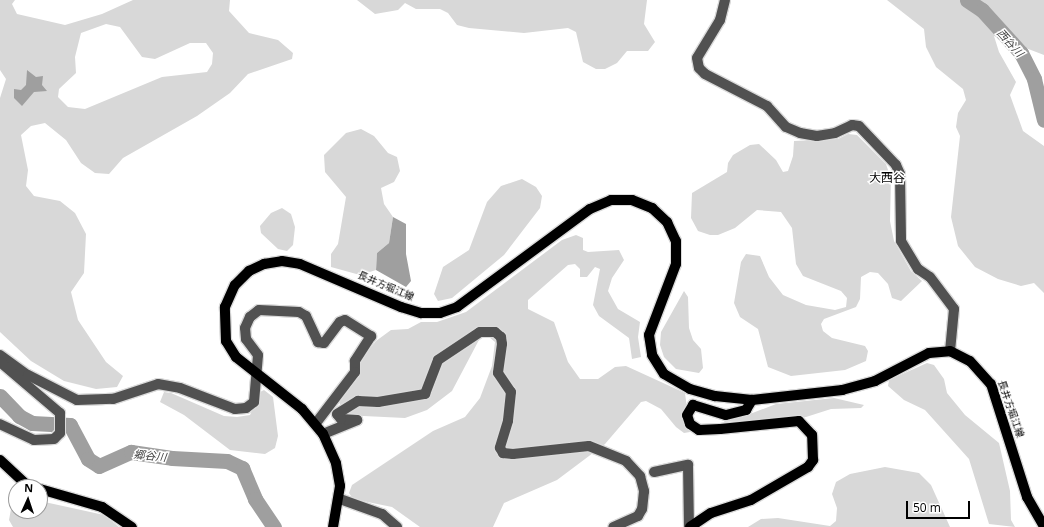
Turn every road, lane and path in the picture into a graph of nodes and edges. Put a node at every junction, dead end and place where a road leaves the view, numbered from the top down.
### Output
1 (725, 0) edge
2 (950, 351) junction
3 (0, 355) edge
4 (0, 362) edge
5 (256, 374) junction
6 (690, 389) junction
7 (752, 400) junction
8 (693, 405) junction
9 (316, 423) junction
10 (0, 424) edge
11 (323, 434) junction
12 (0, 460) edge
13 (654, 472) dead end
14 (21, 479) edge
15 (48, 491) edge
16 (340, 499) junction
17 (1044, 526) edge
18 (132, 527) edge
19 (333, 527) edge
20 (397, 527) edge
21 (613, 527) edge
22 (689, 527) edge

1 - 2 street
2 - 7 main road, 長井方堀江線
2 - 17 main road, 長井方堀江線
3 - 5 street
4 - 10 street
5 - 6 main road, 長井方堀江線
5 - 9 main road, 長井方堀江線
5 - 9 street
6 - 7 main road, 長井方堀江線
6 - 8 main road
7 - 8 main road
8 - 22 main road
9 - 11 main road, 長井方堀江線
11 - 16 main road, 長井方堀江線
11 - 21 street
12 - 14 main road
13 - 22 street
15 - 18 main road
16 - 19 main road, 長井方堀江線
16 - 20 street

